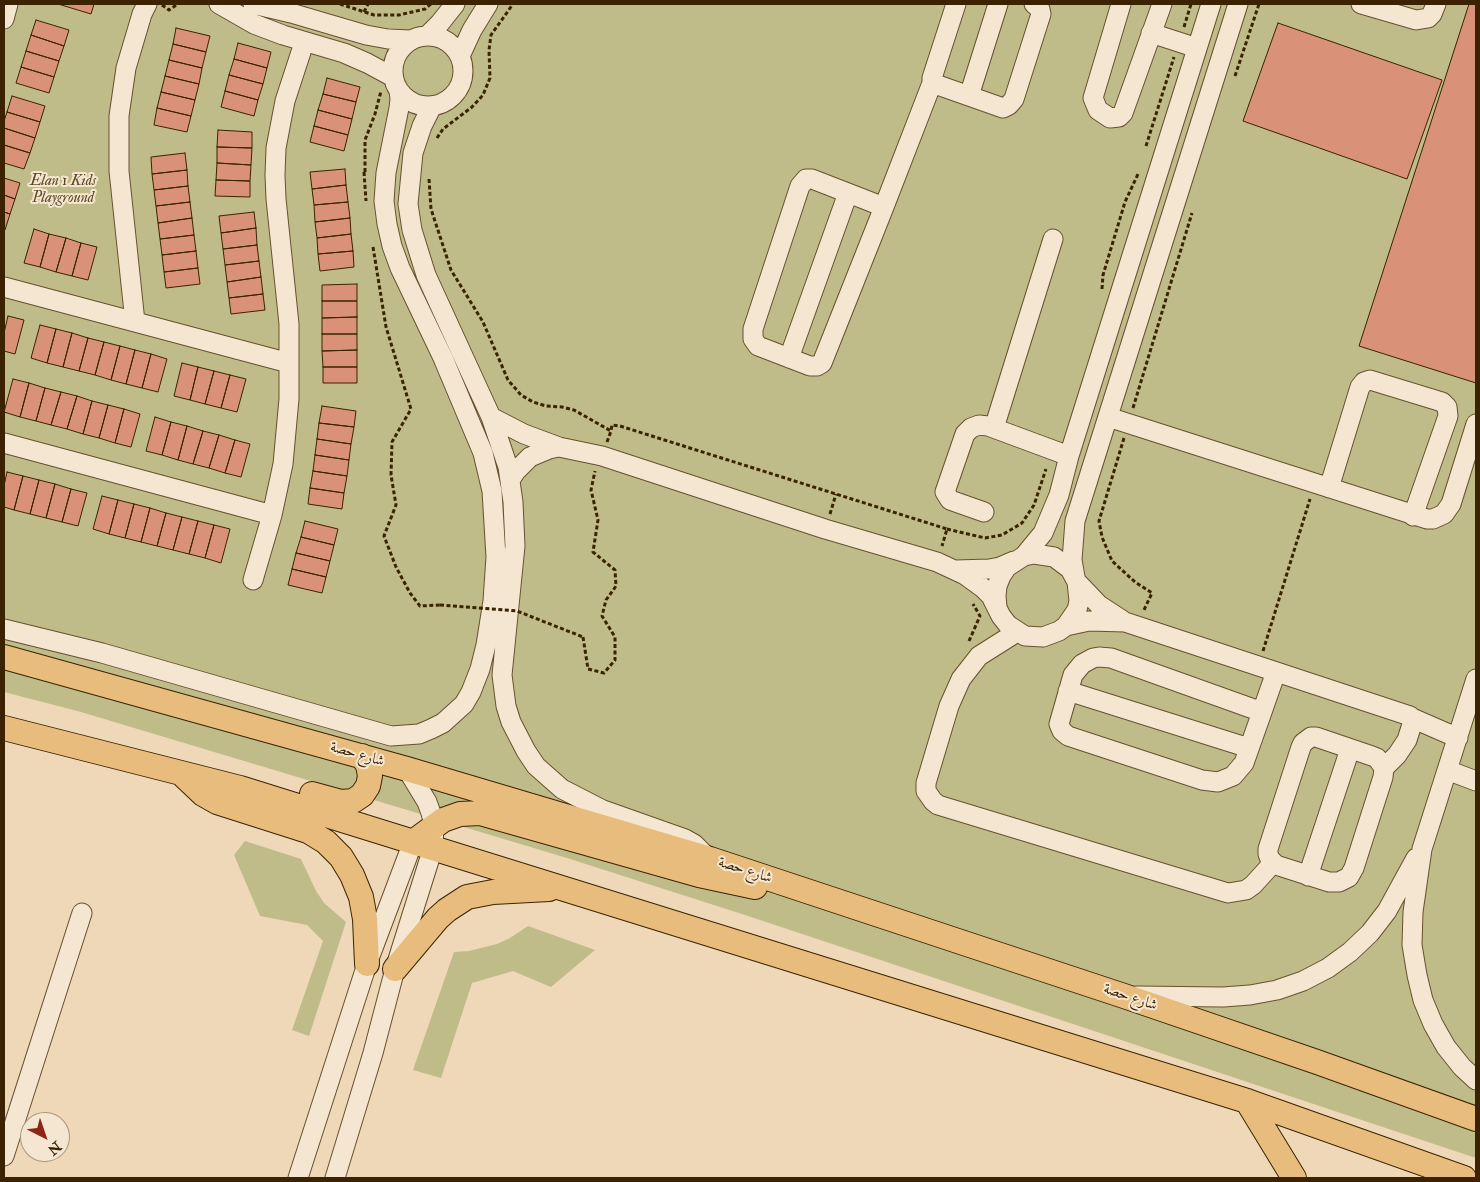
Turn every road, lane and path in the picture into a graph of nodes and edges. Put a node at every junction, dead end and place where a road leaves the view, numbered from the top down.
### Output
1 (8, 4) edge
2 (147, 4) edge
3 (159, 4) edge
4 (178, 4) edge
5 (219, 4) edge
6 (253, 4) edge
7 (340, 4) edge
8 (368, 4) edge
9 (431, 4) edge
10 (455, 4) edge
11 (488, 4) edge
12 (513, 4) edge
13 (956, 4) edge
14 (998, 4) edge
15 (1034, 4) edge
16 (1121, 4) edge
17 (1162, 4) edge
18 (1191, 4) edge
19 (1211, 4) edge
20 (1238, 4) edge
21 (1259, 4) edge
22 (1361, 4) edge
23 (1436, 4) edge
24 (351, 5) edge
25 (364, 12) junction
26 (291, 13) junction
27 (4, 19) edge
28 (325, 23) junction
29 (1152, 33) junction
30 (283, 35) junction
31 (419, 38) junction
32 (1179, 42) junction
33 (1197, 48) junction
34 (309, 49) junction
35 (460, 56) junction
36 (932, 83) junction
37 (390, 84) junction
38 (1232, 84) dead end
39 (969, 96) junction
40 (432, 106) junction
41 (433, 145) dead end
42 (1145, 152) dead end
43 (1140, 170) dead end
44 (364, 172) junction
45 (386, 173) junction
46 (429, 175) dead end
47 (848, 193) junction
48 (1195, 205) dead end
49 (884, 207) junction
50 (367, 210) dead end
51 (1053, 239) dead end
52 (372, 240) dead end
53 (4, 287) edge
54 (1102, 291) dead end
55 (135, 322) junction
56 (789, 358) junction
57 (289, 363) junction
58 (491, 417) junction
59 (1108, 417) junction
60 (1128, 423) junction
61 (1476, 424) edge
62 (994, 428) junction
63 (611, 430) junction
64 (4, 443) edge
65 (559, 447) junction
66 (1061, 453) junction
67 (602, 456) junction
68 (1301, 479) junction
69 (510, 480) junction
70 (1329, 488) junction
71 (984, 512) dead end
72 (272, 515) junction
73 (1413, 516) junction
74 (947, 529) junction
75 (1020, 558) junction
76 (937, 562) junction
77 (955, 570) junction
78 (253, 580) dead end
79 (1076, 580) junction
80 (970, 600) dead end
81 (999, 611) junction
82 (1130, 624) junction
83 (1066, 626) junction
84 (4, 629) edge
85 (1017, 632) junction
86 (973, 650) junction
87 (4, 657) edge
88 (1267, 669) junction
89 (1476, 679) edge
90 (1068, 691) junction
91 (1262, 712) junction
92 (1412, 718) junction
93 (4, 728) edge
94 (1458, 738) junction
95 (1249, 748) junction
96 (1350, 749) junction
97 (362, 756) junction
98 (1384, 768) junction
99 (407, 769) junction
100 (1447, 770) junction
101 (181, 773) junction
102 (1476, 781) edge
103 (240, 788) junction
104 (427, 838) junction
105 (1422, 849) junction
106 (710, 859) junction
107 (1273, 862) junction
108 (1308, 876) junction
109 (563, 888) junction
110 (807, 891) junction
111 (82, 913) dead end
112 (367, 964) junction
113 (395, 969) junction
114 (1124, 996) junction
115 (1476, 1080) edge
116 (1247, 1101) junction
117 (1476, 1119) edge
118 (4, 1156) edge
119 (298, 1178) edge
120 (335, 1178) edge
121 (1294, 1178) edge
122 (1464, 1178) edge

1 - 27 street
2 - 55 street
3 - 4 path
5 - 30 street
6 - 26 street
7 - 24 path
8 - 25 path
9 - 25 path
10 - 31 street
11 - 35 street
12 - 41 path
13 - 36 street
14 - 39 street
15 - 39 street
16 - 29 street
17 - 29 street
18 - 32 path
19 - 33 street
20 - 59 street
21 - 38 path
22 - 23 street
24 - 25 path
26 - 28 street
26 - 30 street
28 - 31 street
28 - 34 street
29 - 32 street
30 - 34 street
31 - 35 street
31 - 37 street
32 - 33 street
32 - 42 path
33 - 66 street
34 - 37 street
34 - 57 street
35 - 40 street
36 - 39 street
36 - 49 street
37 - 40 street
37 - 44 path
37 - 45 street
40 - 58 street
43 - 54 path
44 - 45 path
44 - 50 path
45 - 84 street
46 - 63 path
47 - 49 street
47 - 56 street
47 - 56 street
48 - 60 path
49 - 56 street
51 - 62 street
52 - 67 path, bridge
53 - 55 street
55 - 57 street
57 - 72 street
58 - 65 street
58 - 69 street
59 - 60 street
59 - 79 street
60 - 68 street
60 - 82 path
61 - 73 street
62 - 66 street
62 - 71 street
63 - 67 path
63 - 74 path
64 - 72 street
65 - 67 street
65 - 69 street
66 - 74 path
66 - 75 street
67 - 76 street
68 - 70 street
68 - 88 path
69 - 106 street
70 - 73 street
70 - 73 street
72 - 78 street
74 - 76 path
75 - 77 street
75 - 79 street
75 - 81 street
76 - 77 street
77 - 81 street
79 - 82 street
79 - 83 street
80 - 86 path
81 - 85 street
81 - 86 street
82 - 83 street
82 - 88 street
83 - 85 street
85 - 86 street
86 - 107 street
87 - 97 main road, شارع حصة
88 - 91 street
88 - 92 street
89 - 94 street
90 - 91 street
90 - 95 street
90 - 95 street
91 - 95 street
92 - 94 street
92 - 98 street
93 - 101 main road
94 - 100 street
96 - 98 street
96 - 107 street
96 - 108 street
97 - 99 main road, شارع حصة
97 - 103 main road
98 - 108 street
99 - 104 street
99 - 106 main road, شارع حصة
100 - 102 street
100 - 105 street
101 - 103 main road
101 - 112 main road
103 - 104 main road
104 - 109 main road
104 - 110 main road
104 - 112 street
104 - 113 street
105 - 114 street
105 - 115 street
106 - 110 main road, شارع حصة
107 - 108 street
109 - 113 main road
109 - 116 main road
110 - 114 main road, شارع حصة
111 - 118 street
112 - 119 street
113 - 120 street
114 - 117 main road, شارع حصة
116 - 121 main road
116 - 122 main road

